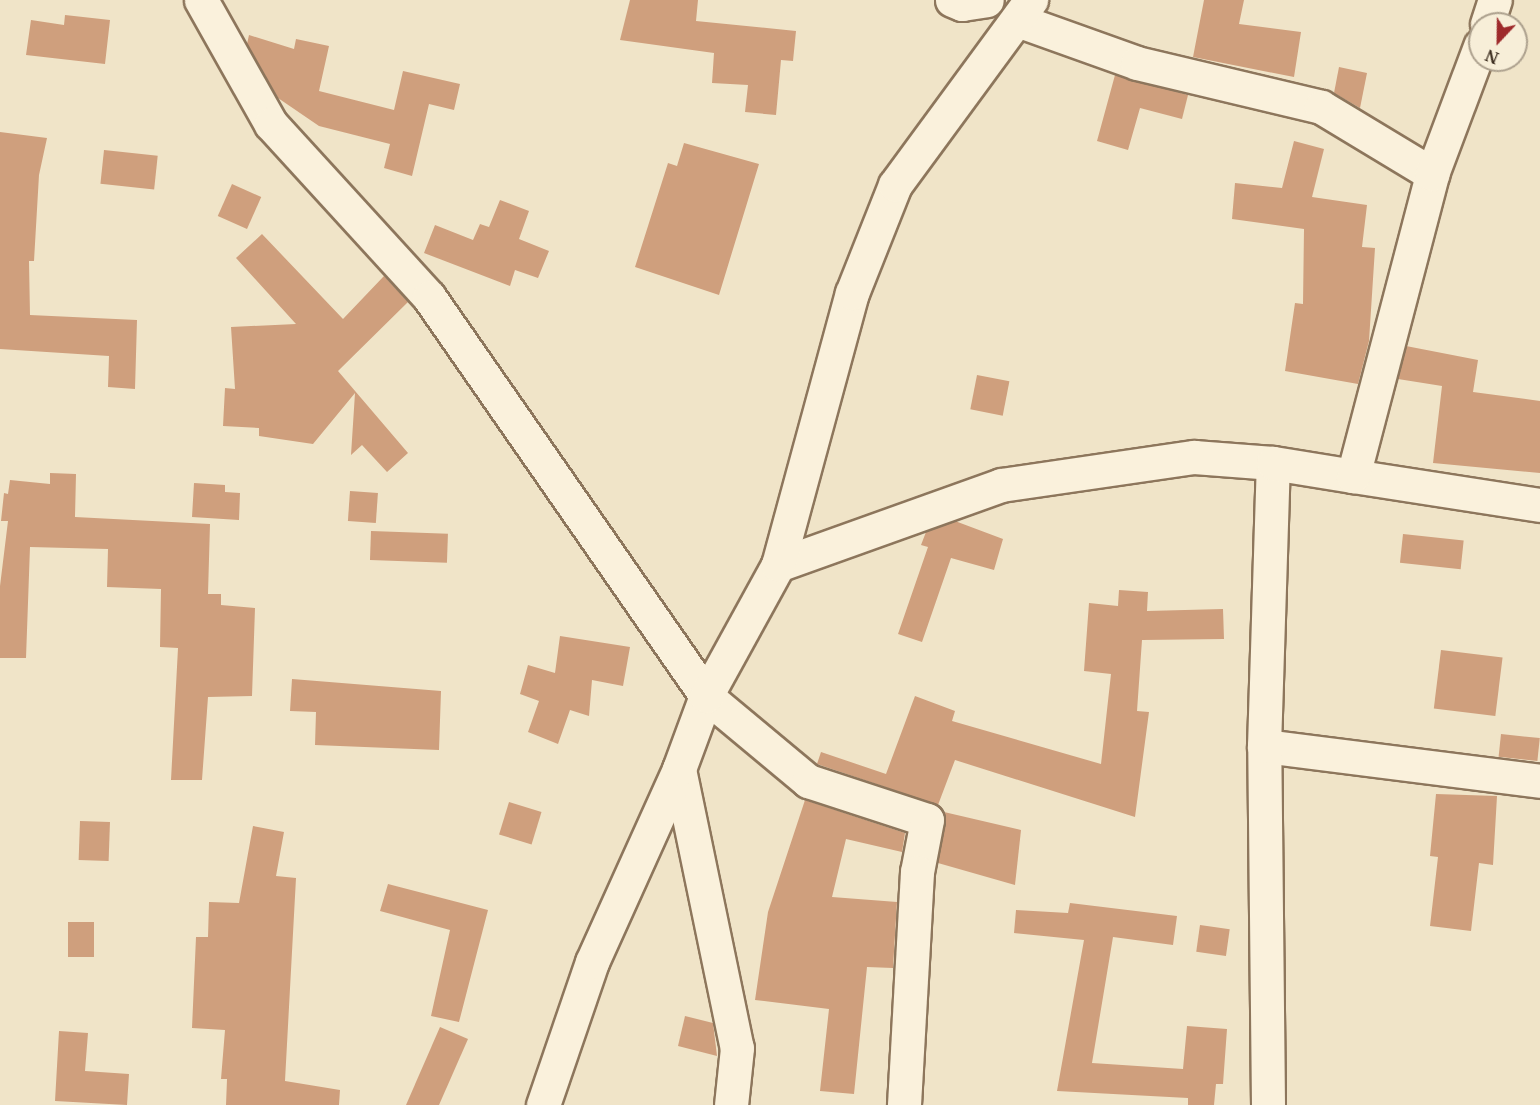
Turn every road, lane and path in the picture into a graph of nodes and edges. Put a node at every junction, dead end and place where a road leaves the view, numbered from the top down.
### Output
1 (201, 0) edge
2 (952, 0) edge
3 (987, 0) edge
4 (1024, 10) edge
5 (1470, 72) edge
6 (1432, 174) junction
7 (1273, 463) junction
8 (1353, 476) junction
9 (1540, 505) edge
10 (778, 565) junction
11 (706, 696) junction
12 (1264, 746) junction
13 (679, 769) junction
14 (1540, 781) edge
15 (543, 1105) edge
16 (731, 1105) edge
17 (904, 1105) edge
18 (1268, 1105) edge

1 - 11 street
2 - 3 street
4 - 6 street
4 - 10 street
5 - 6 street
6 - 8 street
7 - 8 street
7 - 10 street
7 - 12 street
8 - 9 street
10 - 11 street
11 - 13 street
11 - 17 street
12 - 14 street
12 - 18 street
13 - 15 street
13 - 16 street

